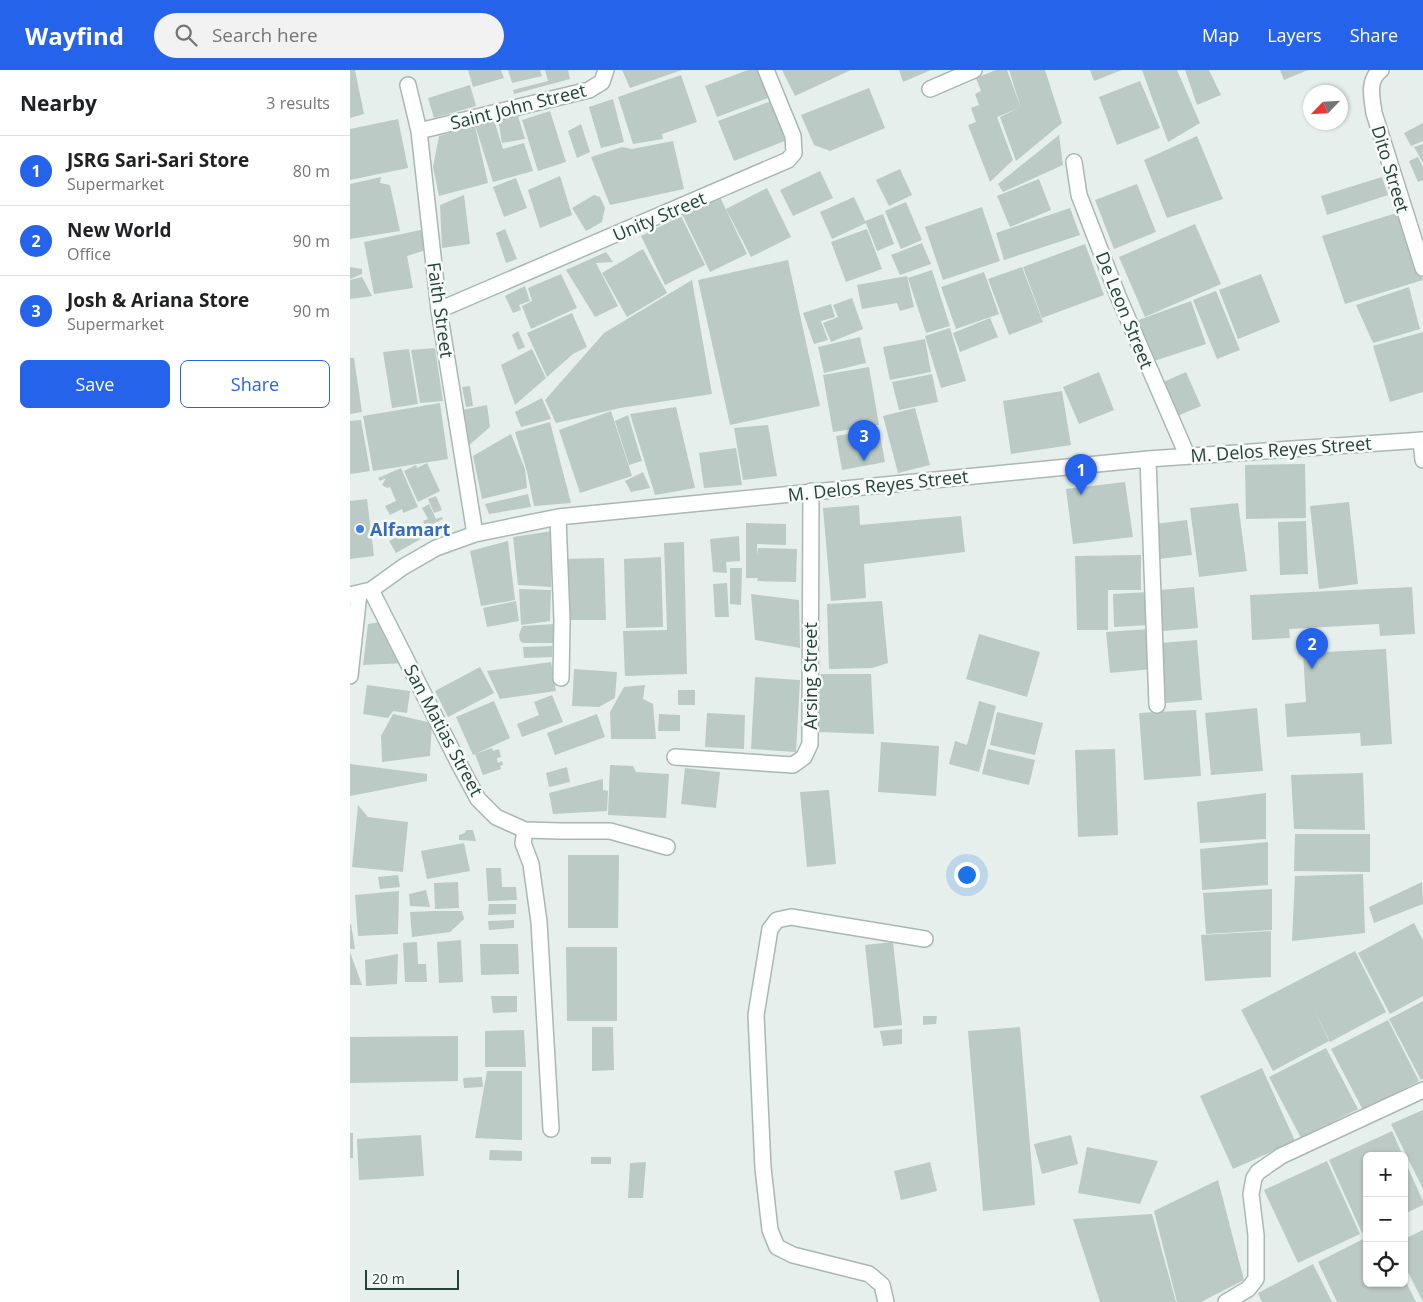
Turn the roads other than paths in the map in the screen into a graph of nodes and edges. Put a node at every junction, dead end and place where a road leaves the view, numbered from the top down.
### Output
1 (606, 70) edge
2 (766, 70) edge
3 (974, 70) edge
4 (1381, 70) edge
5 (408, 85) dead end
6 (930, 88) dead end
7 (420, 131) junction
8 (1074, 162) dead end
9 (1423, 268) edge
10 (440, 310) junction
11 (1422, 440) edge
12 (1187, 455) junction
13 (1148, 459) junction
14 (1423, 460) edge
15 (811, 491) junction
16 (558, 517) junction
17 (475, 534) junction
18 (360, 593) edge
19 (350, 676) edge
20 (562, 678) dead end
21 (1157, 705) dead end
22 (674, 757) dead end
23 (525, 830) junction
24 (668, 847) dead end
25 (926, 939) dead end
26 (1423, 1090) edge
27 (551, 1129) dead end
28 (886, 1302) edge
29 (1226, 1302) edge

1 - 7 street, Saint John Street
2 - 10 street, Unity Street
3 - 6 street
4 - 9 street, Dito Street
5 - 7 street, Faith Street
7 - 10 street, Faith Street
8 - 12 street, De Leon Street
10 - 17 street, Faith Street
11 - 12 street, M. Delos Reyes Street
11 - 14 street
12 - 13 street, M. Delos Reyes Street
13 - 15 street, M. Delos Reyes Street
13 - 21 street
15 - 16 street, M. Delos Reyes Street
15 - 22 street, Arsing Street
16 - 17 street, M. Delos Reyes Street
16 - 20 street
17 - 18 street, M. Delos Reyes Street
18 - 19 street
18 - 23 street, San Matias Street
23 - 24 street, San Matias Street
23 - 27 street
25 - 28 street
26 - 29 street

